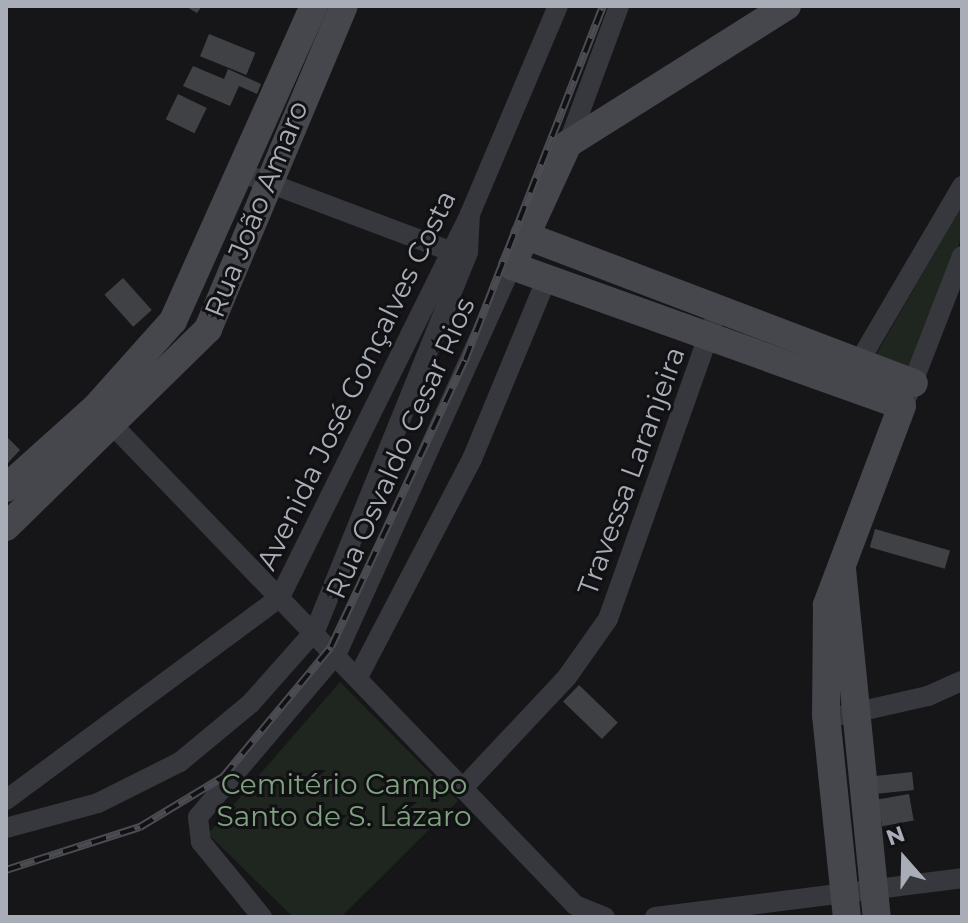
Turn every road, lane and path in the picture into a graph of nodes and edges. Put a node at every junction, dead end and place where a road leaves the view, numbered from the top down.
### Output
1 (558, 6) edge
2 (619, 6) edge
3 (756, 6) edge
4 (787, 6) edge
5 (319, 11) edge
6 (739, 31) junction
7 (568, 144) junction
8 (237, 171) junction
9 (267, 184) junction
10 (962, 186) edge
11 (536, 240) junction
12 (456, 254) junction
13 (962, 256) edge
14 (512, 266) junction
15 (547, 278) junction
16 (717, 312) junction
17 (707, 339) junction
18 (851, 376) junction
19 (908, 394) junction
20 (104, 416) junction
21 (6, 488) edge
22 (6, 527) edge
23 (842, 568) junction
24 (280, 597) junction
25 (315, 631) junction
26 (337, 653) junction
27 (358, 677) junction
28 (962, 681) edge
29 (854, 714) junction
30 (826, 715) junction
31 (462, 789) junction
32 (6, 800) edge
33 (6, 828) edge
34 (962, 878) edge
35 (876, 904) edge
36 (845, 906) edge
37 (568, 911) edge
38 (262, 917) edge
39 (605, 917) edge
40 (655, 917) edge

1 - 12 street, Avenida José Gonçalves Costa
2 - 7 street
3 - 6 street
4 - 6 street
5 - 8 street, Rua João Amaro
5 - 9 street, Rua João Amaro
6 - 7 street
7 - 11 street
8 - 9 street
8 - 20 street, Rua João Amaro
9 - 12 street
9 - 20 street, Rua João Amaro
10 - 18 street
11 - 14 street
11 - 15 street
11 - 16 street
12 - 24 street, Avenida José Gonçalves Costa
12 - 25 street
13 - 19 street
14 - 15 street
14 - 26 street, Rua Osvaldo Cesar Rios
15 - 17 street
15 - 27 street, Rua Osvaldo Cesar Rios
16 - 17 street, Travessa Laranjeira
16 - 18 street
17 - 18 street
17 - 31 street, Travessa Laranjeira
18 - 19 street
19 - 23 street
20 - 21 street, Rua João Amaro
20 - 22 street, Rua João Amaro
20 - 24 street
23 - 29 street
23 - 30 street
24 - 25 street
24 - 32 street, Avenida José Gonçalves Costa
25 - 26 street
25 - 33 street
26 - 27 street
26 - 38 street, Rua Osvaldo Cesar Rios
27 - 31 street
28 - 29 street
29 - 30 street
29 - 35 street
30 - 36 street
31 - 37 street
34 - 35 street
35 - 36 street
36 - 40 street
37 - 39 street

